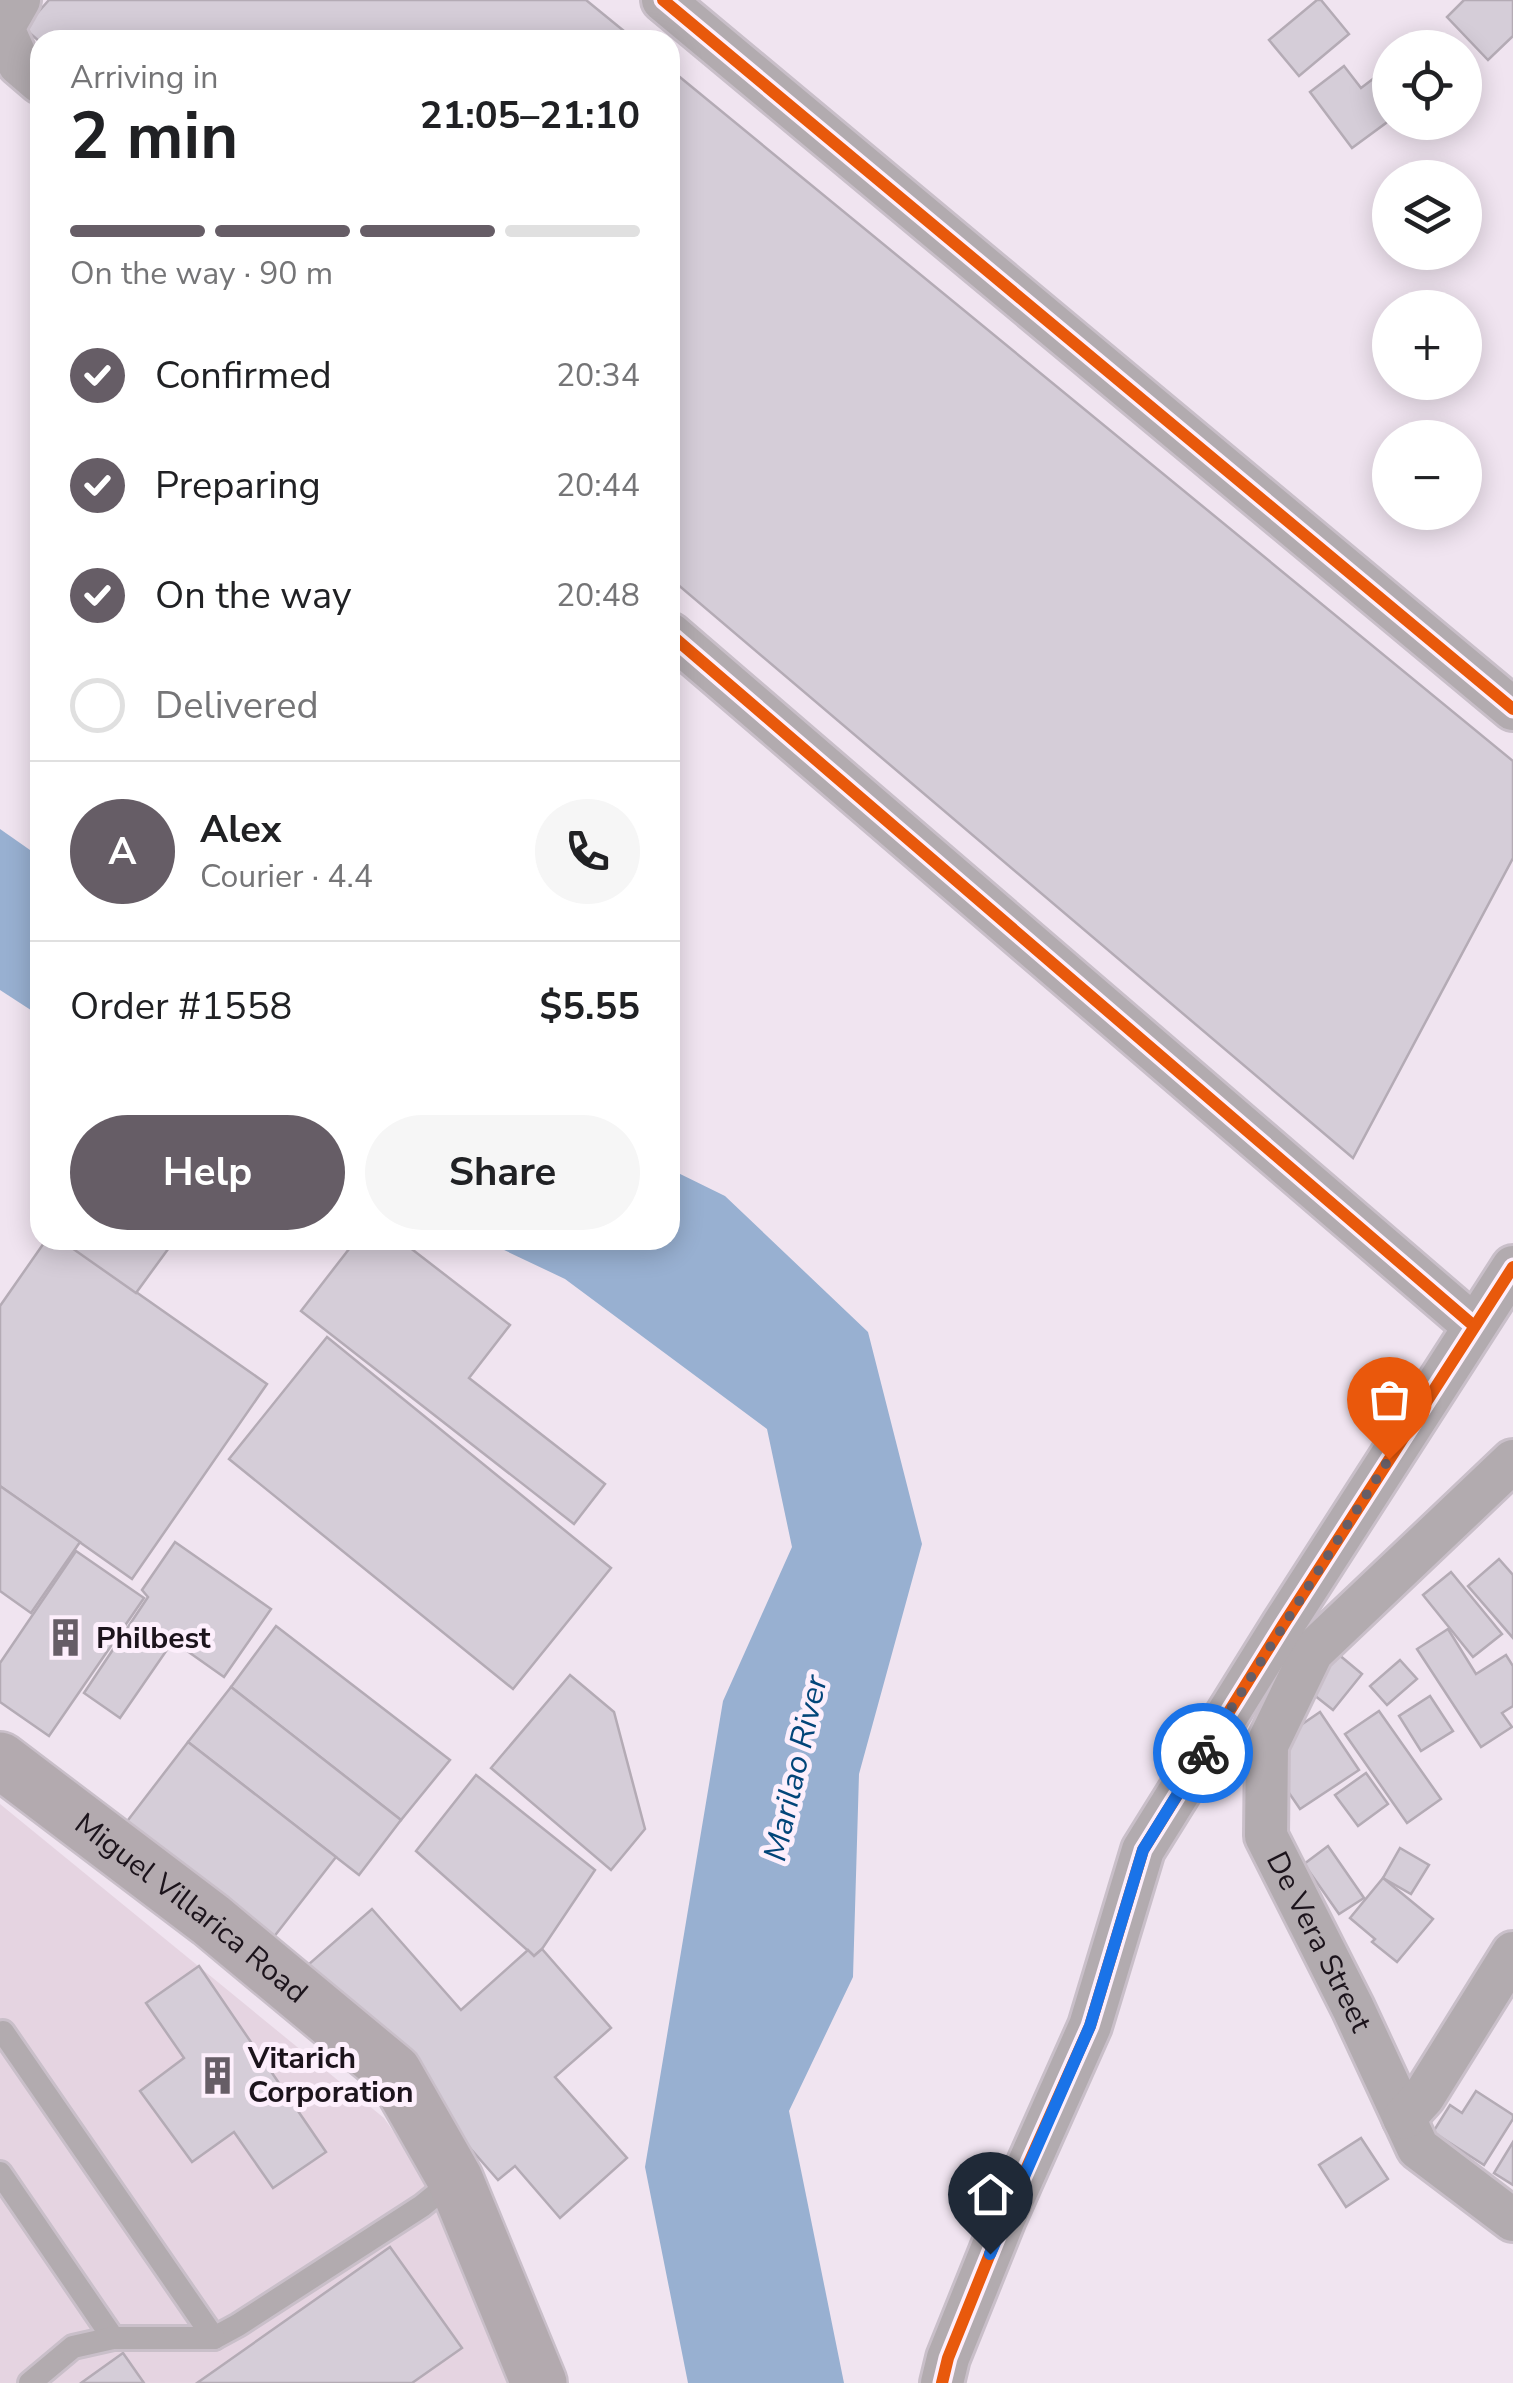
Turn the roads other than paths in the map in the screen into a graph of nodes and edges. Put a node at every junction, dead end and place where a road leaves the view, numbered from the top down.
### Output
1 (20, 0) edge
2 (663, 0) edge
3 (30, 73) edge
4 (680, 643) edge
5 (1513, 709) edge
6 (1513, 1267) edge
7 (1474, 1326) junction
8 (1513, 1461) edge
9 (9, 1773) edge
10 (1513, 1953) edge
11 (1, 2032) edge
12 (1404, 2118) junction
13 (0, 2173) edge
14 (456, 2179) junction
15 (1513, 2220) edge
16 (113, 2338) junction
17 (214, 2338) junction
18 (30, 2383) edge
19 (540, 2383) edge
20 (942, 2383) edge

1 - 3 street
2 - 5 street
4 - 7 street
6 - 7 street
7 - 20 street
8 - 12 street, De Vera Street
9 - 14 main road, Miguel Villarica Road
10 - 12 street
11 - 17 lane
12 - 15 street, De Vera Street
13 - 16 lane
14 - 17 lane
14 - 19 main road, Miguel Villarica Road
16 - 17 lane
16 - 18 lane

